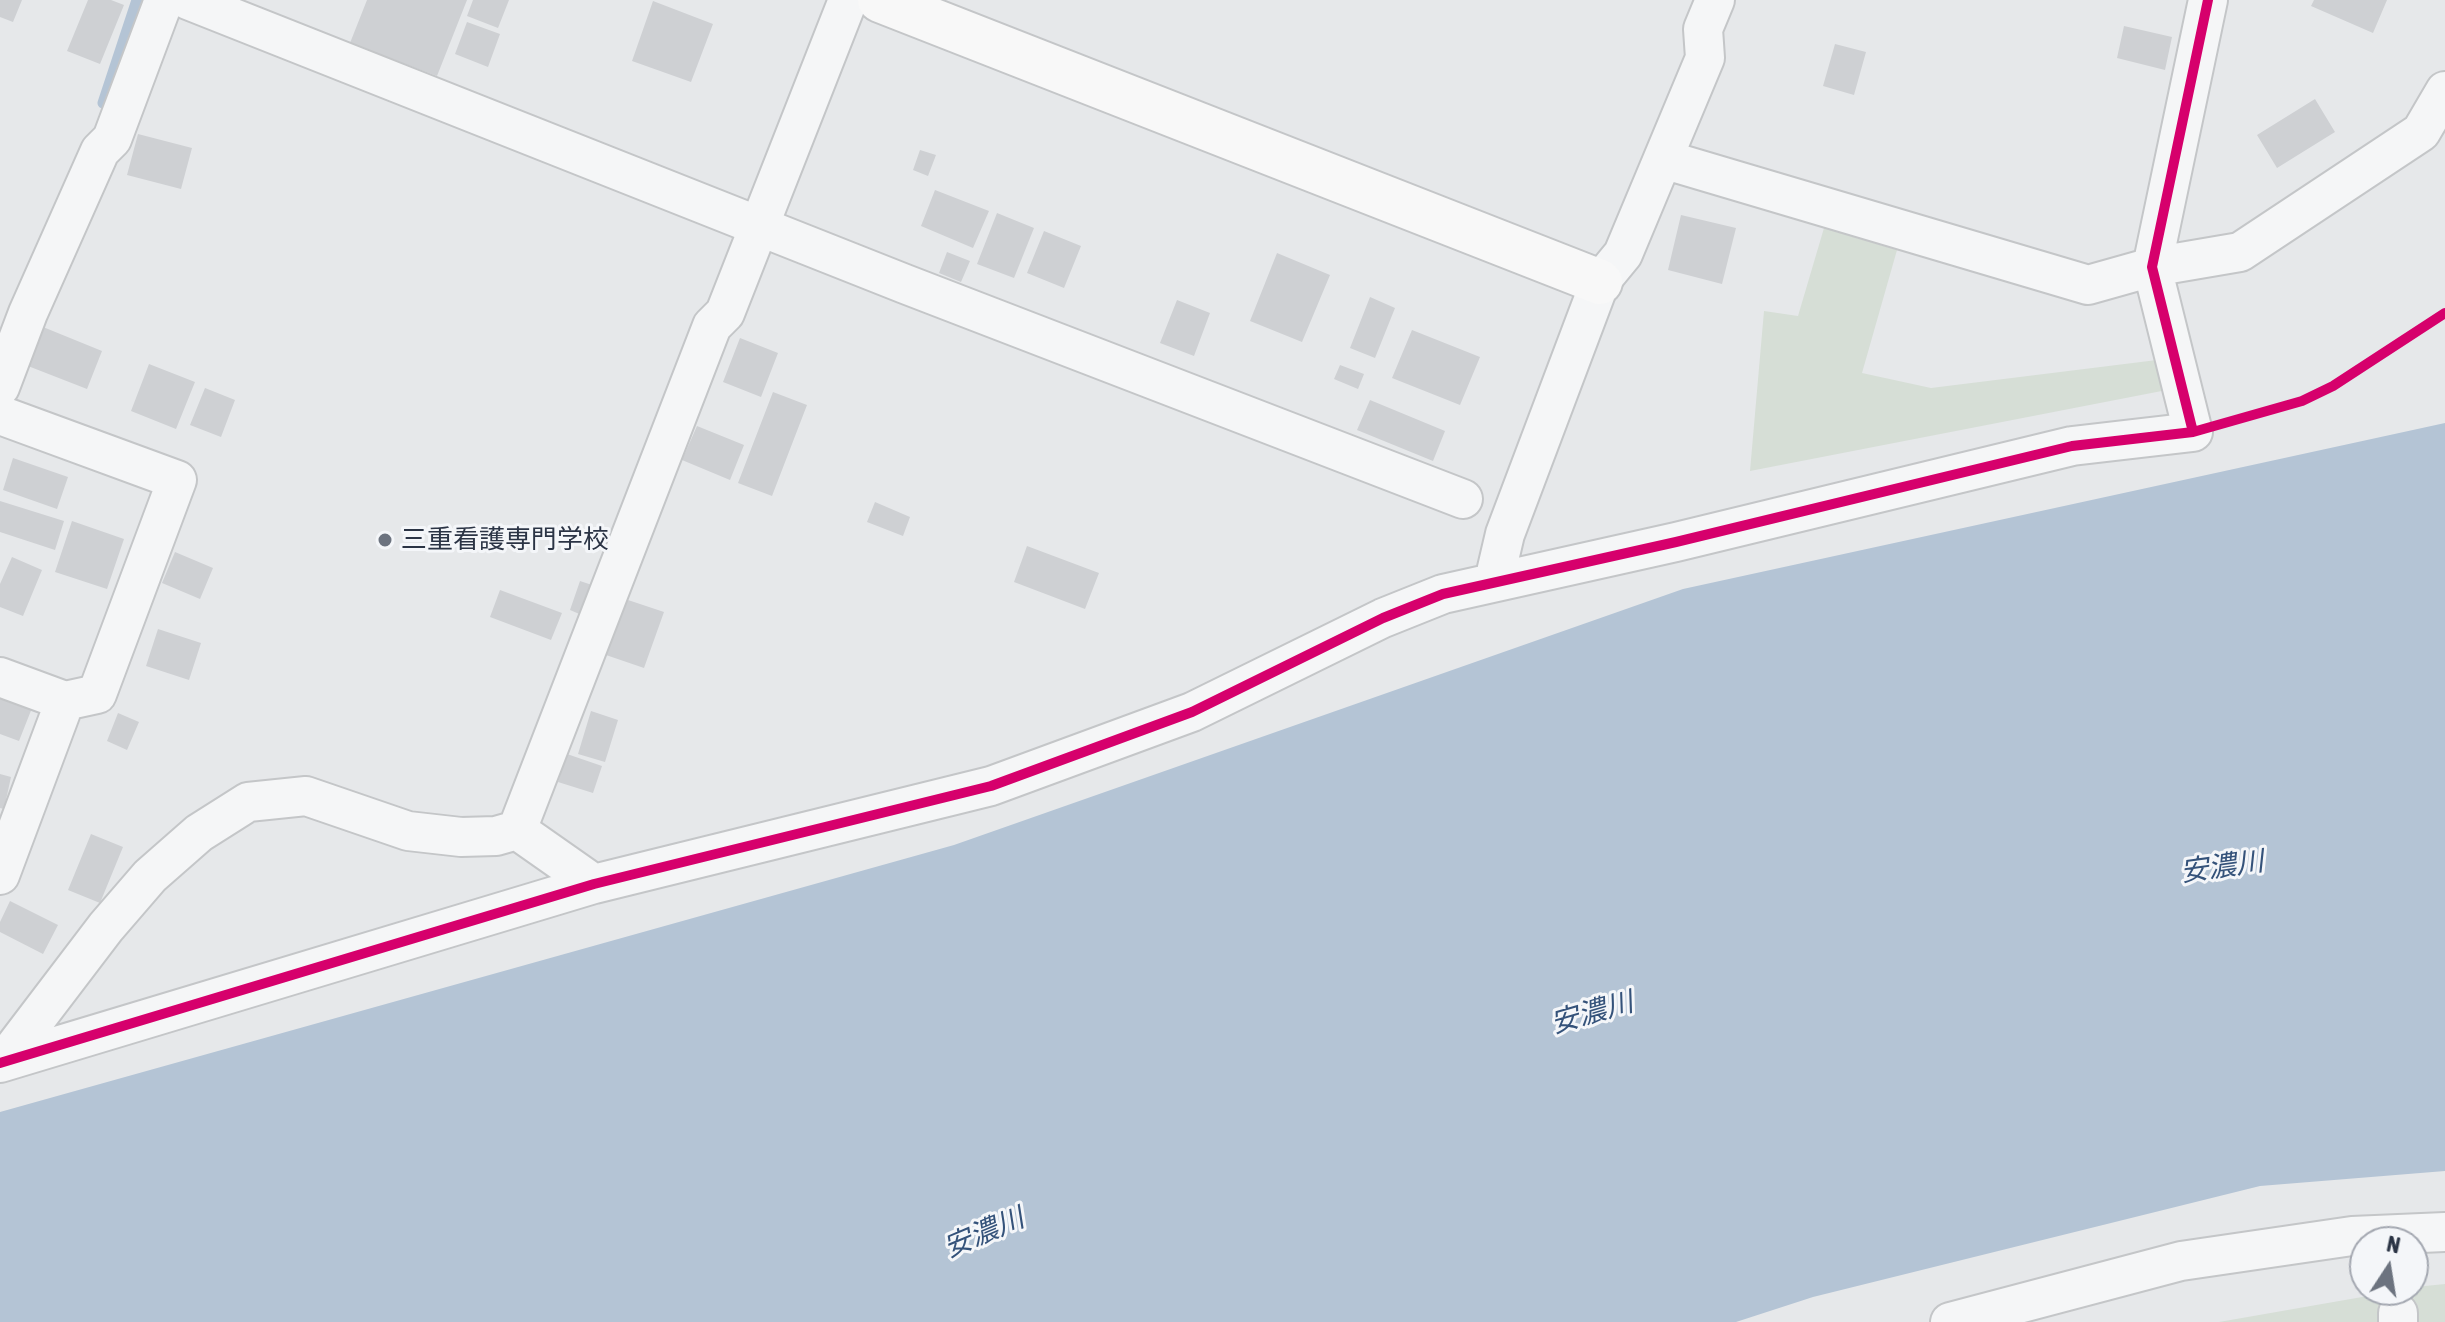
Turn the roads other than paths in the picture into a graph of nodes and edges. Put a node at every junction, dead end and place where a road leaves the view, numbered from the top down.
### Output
1 (164, 0) edge
2 (188, 0) edge
3 (848, 0) edge
4 (880, 0) edge
5 (1715, 0) edge
6 (2208, 0) edge
7 (2445, 91) edge
8 (1663, 159) junction
9 (761, 225) junction
10 (2152, 267) junction
11 (1600, 282) junction
12 (0, 387) edge
13 (0, 415) edge
14 (1463, 499) dead end
15 (1494, 581) junction
16 (0, 677) edge
17 (65, 701) junction
18 (517, 830) junction
19 (0, 875) edge
20 (594, 884) junction
21 (2, 1062) edge
22 (2445, 1232) edge
23 (1950, 1322) edge

1 - 12 street
2 - 9 street
3 - 9 street
4 - 11 street
5 - 8 street
6 - 10 street
7 - 10 street
8 - 10 street
8 - 11 street
9 - 14 street
9 - 18 street
10 - 15 street
11 - 15 street
13 - 17 street
15 - 20 street
16 - 17 street
17 - 19 street
18 - 20 street
18 - 21 street
20 - 21 street
22 - 23 street

